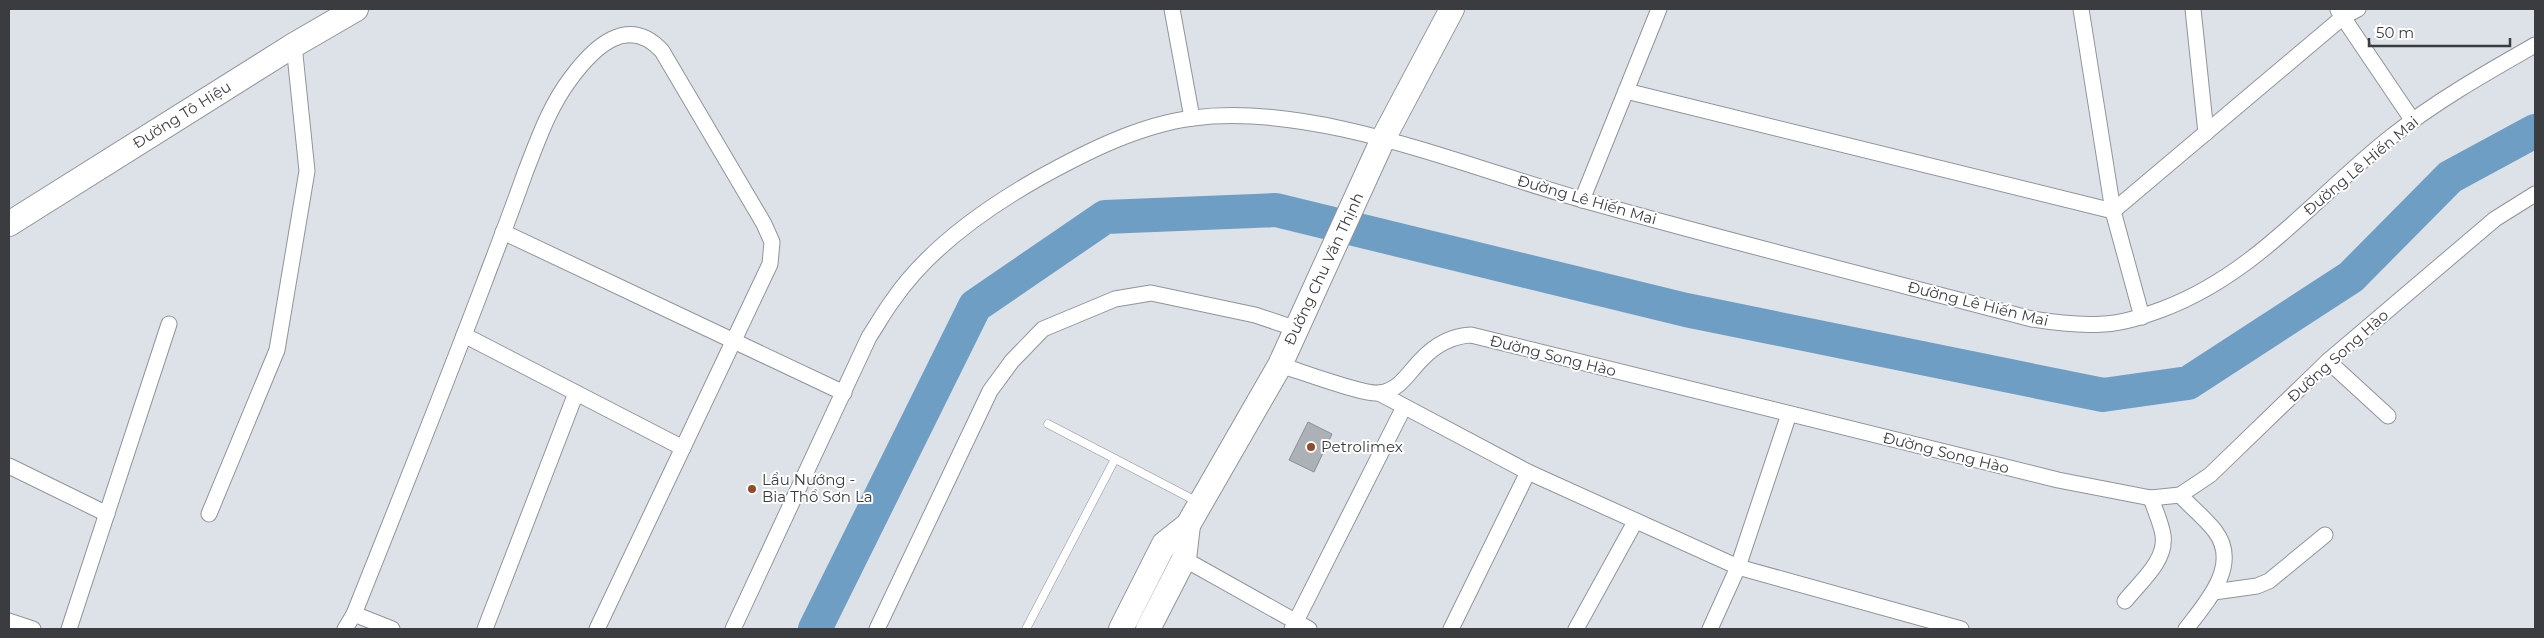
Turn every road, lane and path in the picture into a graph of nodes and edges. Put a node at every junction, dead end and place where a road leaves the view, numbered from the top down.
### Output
1 (356, 9) edge
2 (1172, 9) edge
3 (1452, 9) edge
4 (1659, 9) edge
5 (2081, 9) edge
6 (2193, 9) edge
7 (2358, 9) edge
8 (2340, 13) edge
9 (294, 45) junction
10 (2535, 45) edge
11 (1626, 91) junction
12 (1192, 118) junction
13 (2413, 121) junction
14 (2206, 133) junction
15 (1379, 149) junction
16 (2535, 194) edge
17 (1582, 200) junction
18 (2113, 211) junction
19 (9, 224) edge
20 (503, 232) junction
21 (2142, 317) junction
22 (169, 324) dead end
23 (1296, 329) junction
24 (464, 335) junction
25 (733, 341) junction
26 (2328, 361) junction
27 (1280, 365) junction
28 (576, 393) junction
29 (844, 393) junction
30 (1379, 393) junction
31 (1404, 407) junction
32 (1789, 414) junction
33 (2388, 416) dead end
34 (1048, 424) dead end
35 (683, 448) junction
36 (1115, 458) junction
37 (9, 466) edge
38 (1528, 472) junction
39 (2180, 496) junction
40 (2151, 498) junction
41 (1199, 503) junction
42 (107, 514) junction
43 (209, 514) dead end
44 (1635, 522) junction
45 (1188, 524) junction
46 (2325, 535) dead end
47 (1184, 558) junction
48 (1738, 567) junction
49 (2214, 592) junction
50 (2124, 601) dead end
51 (354, 614) junction
52 (9, 621) edge
53 (1299, 627) edge
54 (33, 629) edge
55 (68, 629) edge
56 (345, 629) edge
57 (392, 629) edge
58 (485, 629) edge
59 (597, 629) edge
60 (733, 629) edge
61 (877, 629) edge
62 (1026, 629) edge
63 (1121, 629) edge
64 (1148, 629) edge
65 (1450, 629) edge
66 (1576, 629) edge
67 (1710, 629) edge
68 (1961, 629) edge
69 (2186, 629) edge

1 - 9 main road, Đường Tô Hiệu
2 - 12 street
3 - 15 main road, Đường Chu Văn Thịnh
4 - 11 street
5 - 18 street
6 - 14 street
7 - 8 street
8 - 13 street
8 - 14 street
9 - 19 main road, Đường Tô Hiệu
9 - 43 street
10 - 13 street, Đường Lê Hiến Mai
11 - 17 street
11 - 18 street
12 - 15 street, Đường Lê Hiến Mai
12 - 29 street, Đường Lê Hiến Mai
13 - 21 street, Đường Lê Hiến Mai
14 - 18 street
15 - 17 street, Đường Lê Hiến Mai
15 - 23 main road, Đường Chu Văn Thịnh
16 - 26 street, Đường Song Hào
17 - 21 street, Đường Lê Hiến Mai
18 - 21 street
20 - 24 street
20 - 25 street
20 - 25 street
22 - 42 street
23 - 27 main road, Đường Chu Văn Thịnh
23 - 61 street
24 - 28 street
24 - 51 street
25 - 29 street
25 - 35 street
26 - 33 street
26 - 39 street, Đường Song Hào
27 - 30 street
27 - 41 main road, Đường Chu Văn Thịnh
28 - 35 street
28 - 58 street
29 - 60 street, Đường Lê Hiến Mai
30 - 31 street
30 - 32 street, Đường Song Hào
31 - 38 street
31 - 53 street
32 - 40 street, Đường Song Hào
32 - 48 street
34 - 36 lane
35 - 59 street
36 - 41 lane
36 - 62 lane
37 - 42 street
38 - 44 street
38 - 65 street
39 - 40 street, Đường Song Hào
39 - 49 street
40 - 50 street
41 - 45 main road, Đường Chu Văn Thịnh
42 - 55 street
44 - 48 street
44 - 66 street
45 - 47 main road, Đường Chu Văn Thịnh
45 - 63 main road, Đường Chu Văn Thịnh
46 - 49 street
47 - 53 street
47 - 64 main road, Đường Chu Văn Thịnh
48 - 67 street
48 - 68 street
49 - 69 street
51 - 56 street
51 - 57 street
52 - 54 street

